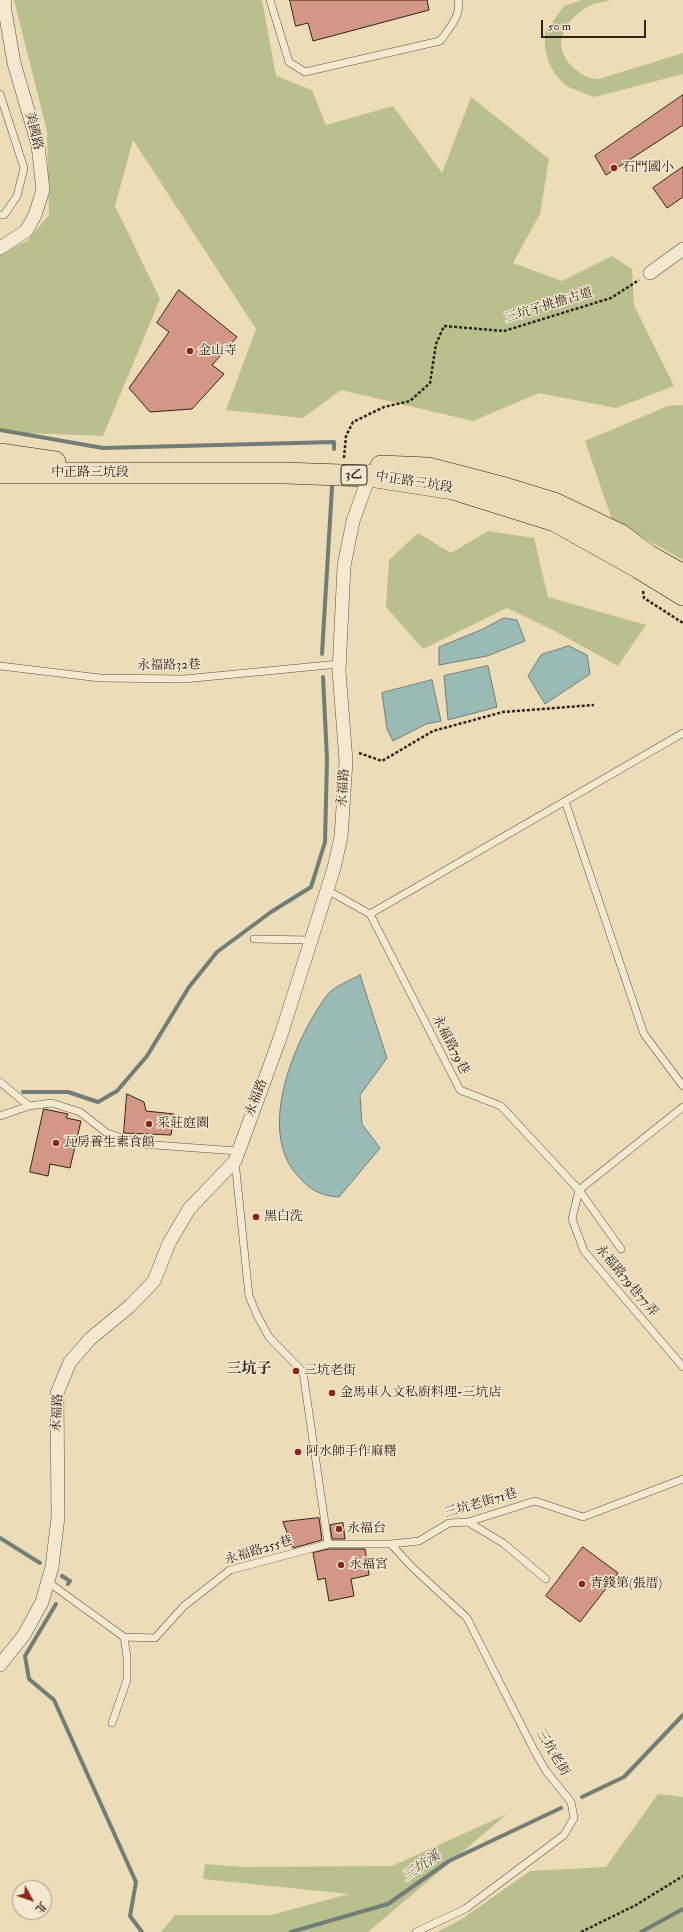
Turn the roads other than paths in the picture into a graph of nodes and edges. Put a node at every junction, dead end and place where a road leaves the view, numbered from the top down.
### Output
1 (5, 0) edge
2 (270, 0) edge
3 (458, 0) edge
4 (0, 94) edge
5 (0, 215) edge
6 (0, 248) edge
7 (683, 248) edge
8 (650, 273) road end
9 (0, 454) edge
10 (371, 471) junction
11 (0, 473) edge
12 (683, 575) edge
13 (683, 595) edge
14 (339, 664) junction
15 (0, 666) edge
16 (683, 733) edge
17 (565, 802) junction
18 (327, 890) junction
19 (370, 914) junction
20 (254, 939) dead end
21 (311, 940) junction
22 (0, 1082) edge
23 (683, 1086) edge
24 (28, 1106) junction
25 (683, 1107) edge
26 (0, 1116) edge
27 (236, 1156) junction
28 (579, 1190) junction
29 (621, 1249) dead end
30 (683, 1367) edge
31 (683, 1479) edge
32 (468, 1522) junction
33 (328, 1544) junction
34 (391, 1544) junction
35 (546, 1579) dead end
36 (48, 1582) junction
37 (124, 1637) junction
38 (0, 1665) edge
39 (112, 1723) dead end
40 (416, 1932) edge

1 - 6 street, 美國路
2 - 3 lane
4 - 5 lane
7 - 8 street
9 - 10 main road, 中正路三坑段 / 3乙
10 - 11 main road, 中正路三坑段 / 3乙
10 - 12 main road, 中正路三坑段 / 3乙
10 - 13 main road, 中正路三坑段 / 3乙
10 - 14 street, 永福路
14 - 15 lane, 永福路32巷
14 - 18 street, 永福路
16 - 17 lane
17 - 19 lane
17 - 23 lane
18 - 19 lane
18 - 21 street, 永福路
19 - 28 lane, 永福路79巷
20 - 21 lane
21 - 27 street, 永福路
22 - 24 lane
24 - 26 lane
24 - 27 lane
25 - 28 lane
27 - 33 lane
27 - 36 street, 永福路
28 - 29 lane, 永福路79巷
28 - 30 lane, 永福路79巷77弄
31 - 32 lane, 三坑老街71巷
32 - 34 lane, 三坑老街71巷
32 - 35 lane
33 - 34 lane, 三坑老街71巷
33 - 37 lane, 永福路255巷
34 - 40 lane, 三坑老街
36 - 37 lane
36 - 38 street, 永福路
37 - 39 lane

